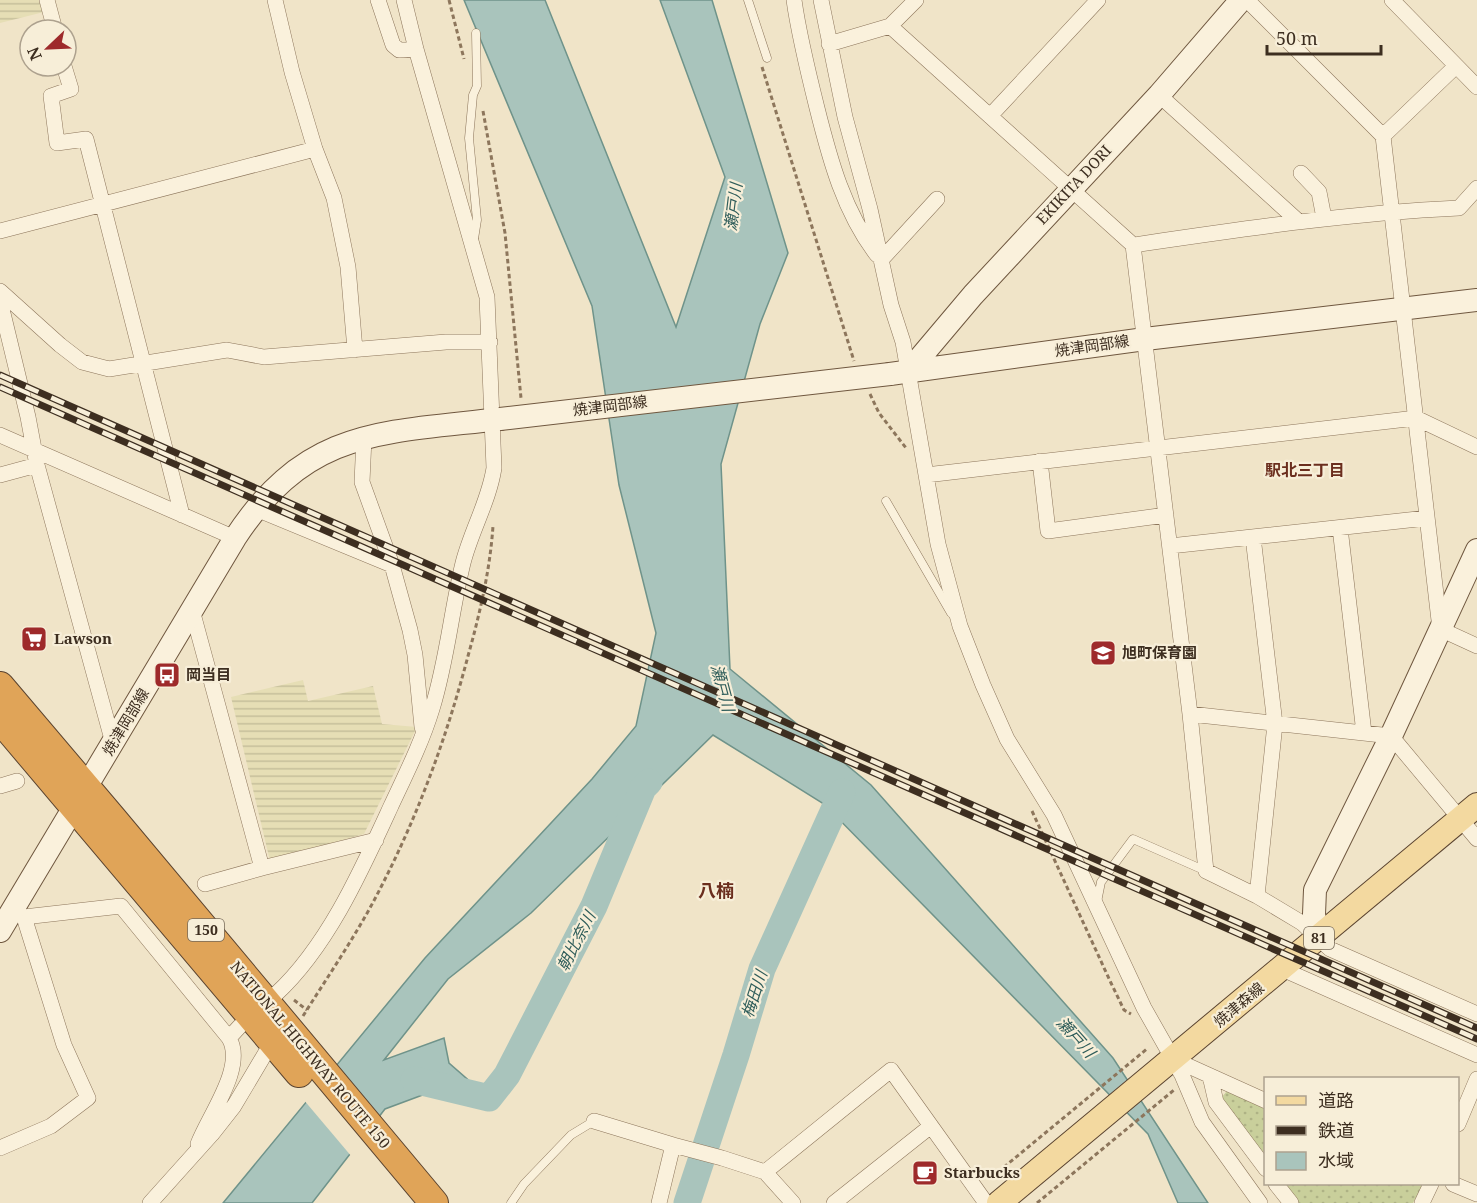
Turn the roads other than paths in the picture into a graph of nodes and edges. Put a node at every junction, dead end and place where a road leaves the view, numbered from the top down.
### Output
1 (47, 0) edge
2 (275, 0) edge
3 (378, 0) edge
4 (405, 0) edge
5 (748, 0) edge
6 (794, 0) edge
7 (821, 0) edge
8 (916, 0) edge
9 (1098, 0) edge
10 (1242, 0) edge
11 (1247, 0) edge
12 (1392, 0) edge
13 (52, 18) edge
14 (890, 26) junction
15 (476, 33) dead end
16 (830, 44) junction
17 (416, 49) junction
18 (763, 59) road end
19 (1456, 66) junction
20 (68, 78) edge
21 (1477, 87) edge
22 (1159, 95) junction
23 (990, 116) junction
24 (1383, 136) junction
25 (315, 148) junction
26 (1301, 173) dead end
27 (1477, 188) edge
28 (1070, 189) junction
29 (937, 199) dead end
30 (101, 204) junction
31 (1392, 211) junction
32 (1324, 218) junction
33 (1298, 221) junction
34 (0, 231) edge
35 (473, 244) junction
36 (1133, 245) junction
37 (881, 260) junction
38 (0, 291) edge
39 (1477, 300) edge
40 (0, 301) edge
41 (1403, 309) junction
42 (1145, 339) junction
43 (490, 342) junction
44 (355, 350) junction
45 (144, 365) junction
46 (899, 373) junction
47 (1416, 417) junction
48 (497, 419) junction
49 (0, 435) edge
50 (364, 438) junction
51 (1158, 447) junction
52 (1477, 447) edge
53 (36, 458) junction
54 (1040, 461) junction
55 (0, 475) edge
56 (926, 475) junction
57 (886, 501) dead end
58 (256, 509) junction
59 (182, 515) junction
60 (1166, 515) junction
61 (1427, 518) junction
62 (1340, 528) junction
63 (1253, 537) junction
64 (235, 538) junction
65 (1170, 546) junction
66 (1477, 550) edge
67 (392, 566) junction
68 (192, 610) junction
69 (960, 627) junction
70 (1440, 629) junction
71 (1477, 645) edge
72 (0, 686) edge
73 (1190, 714) junction
74 (0, 719) edge
75 (1275, 724) junction
76 (1364, 733) junction
77 (423, 734) junction
78 (1391, 736) junction
79 (113, 743) junction
80 (17, 781) dead end
81 (0, 786) edge
82 (80, 797) junction
83 (1469, 812) edge
84 (1477, 839) edge
85 (376, 840) junction
86 (262, 868) junction
87 (1206, 872) junction
88 (206, 884) dead end
89 (1257, 896) junction
90 (1096, 907) junction
91 (18, 914) junction
92 (0, 931) edge
93 (1318, 938) junction
94 (1282, 969) junction
95 (276, 994) dead end
96 (1477, 1014) edge
97 (240, 1026) dead end
98 (229, 1038) junction
99 (287, 1048) junction
100 (1477, 1055) edge
101 (1166, 1064) junction
102 (1210, 1076) junction
103 (1477, 1079) edge
104 (1264, 1100) edge
105 (594, 1121) joint
106 (1459, 1122) edge
107 (931, 1126) junction
108 (672, 1145) junction
109 (0, 1148) edge
110 (194, 1155) junction
111 (1264, 1166) edge
112 (765, 1173) junction
113 (1277, 1185) edge
114 (1431, 1185) edge
115 (1455, 1185) edge
116 (1477, 1194) edge
117 (1004, 1199) edge
118 (150, 1203) edge
119 (409, 1203) edge
120 (434, 1203) edge
121 (511, 1203) edge
122 (660, 1203) edge
123 (793, 1203) edge
124 (834, 1203) edge
125 (986, 1203) edge
126 (1260, 1203) edge
127 (1291, 1203) edge
128 (1422, 1203) edge

1 - 13 street
2 - 25 street
3 - 17 street
4 - 17 street
5 - 18 lane
6 - 37 street
7 - 16 street
8 - 14 street
9 - 23 street
10 - 22 main road, EKIKITA DORI
11 - 24 street
12 - 19 street
14 - 16 street
14 - 23 street
15 - 35 lane
16 - 37 street
17 - 35 street
19 - 21 street
19 - 24 street
20 - 30 street
22 - 28 main road, EKIKITA DORI
22 - 33 street
23 - 28 street
24 - 31 street
25 - 30 street
25 - 44 street
26 - 32 street
27 - 31 street
28 - 36 street
28 - 46 main road, EKIKITA DORI
29 - 37 street
30 - 34 street
30 - 45 street
31 - 32 street
31 - 41 street
32 - 33 street
33 - 36 street
35 - 43 street
36 - 42 street
37 - 46 street
38 - 45 street
39 - 41 main road, 焼津岡部線
40 - 53 street
41 - 42 main road, 焼津岡部線
41 - 47 street
42 - 46 main road, 焼津岡部線
42 - 51 street
43 - 44 street
43 - 48 street
44 - 45 street
45 - 59 street
46 - 48 main road, 焼津岡部線, bridge
46 - 56 street
47 - 51 street
47 - 52 street
47 - 61 street
48 - 50 main road, 焼津岡部線
48 - 77 street
49 - 53 street
50 - 58 main road, 焼津岡部線
50 - 67 street
51 - 54 street
51 - 60 street
53 - 55 street
53 - 59 street
53 - 79 street
54 - 56 street
54 - 60 street
56 - 69 street
57 - 69 lane
58 - 64 main road, 焼津岡部線
58 - 67 street
59 - 64 street
60 - 65 street
61 - 62 street
61 - 70 street
62 - 63 street
62 - 76 street
63 - 65 street
63 - 75 street
64 - 68 main road, 焼津岡部線
65 - 73 street
66 - 70 main road
67 - 77 street
68 - 79 main road, 焼津岡部線
68 - 86 street
69 - 90 street
70 - 71 street
70 - 78 main road
72 - 82 highway, NATIONAL HIGHWAY ROUTE 150 / 150
73 - 75 street
73 - 87 street
74 - 82 highway, NATIONAL HIGHWAY ROUTE 150 / 150
75 - 76 street
75 - 89 street
76 - 78 street
77 - 85 street
78 - 83 street
78 - 93 main road
79 - 82 main road, 焼津岡部線
80 - 81 street
82 - 91 main road, 焼津岡部線
82 - 99 highway, NATIONAL HIGHWAY ROUTE 150 / 150
83 - 84 street
83 - 93 main road, 焼津森線 / 81
85 - 86 street
85 - 95 street
86 - 88 street
87 - 89 street
87 - 90 lane
89 - 93 street
90 - 101 street
91 - 92 main road, 焼津岡部線
91 - 98 street
91 - 109 street
93 - 94 main road, 焼津森線 / 81
93 - 96 street
94 - 100 street
94 - 101 main road, 焼津森線 / 81
97 - 98 street
98 - 110 street
99 - 110 street
99 - 119 highway, NATIONAL HIGHWAY ROUTE 150 / 150
99 - 120 highway, NATIONAL HIGHWAY ROUTE 150 / 150
101 - 102 street
101 - 117 main road, 焼津森線 / 81
101 - 126 street
102 - 104 street
102 - 111 street
103 - 106 street
105 - 108 street
105 - 121 lane
107 - 112 street
107 - 124 street
107 - 125 street
108 - 112 street
108 - 122 street
110 - 118 street
112 - 123 street
113 - 127 street
114 - 128 street
115 - 116 street

